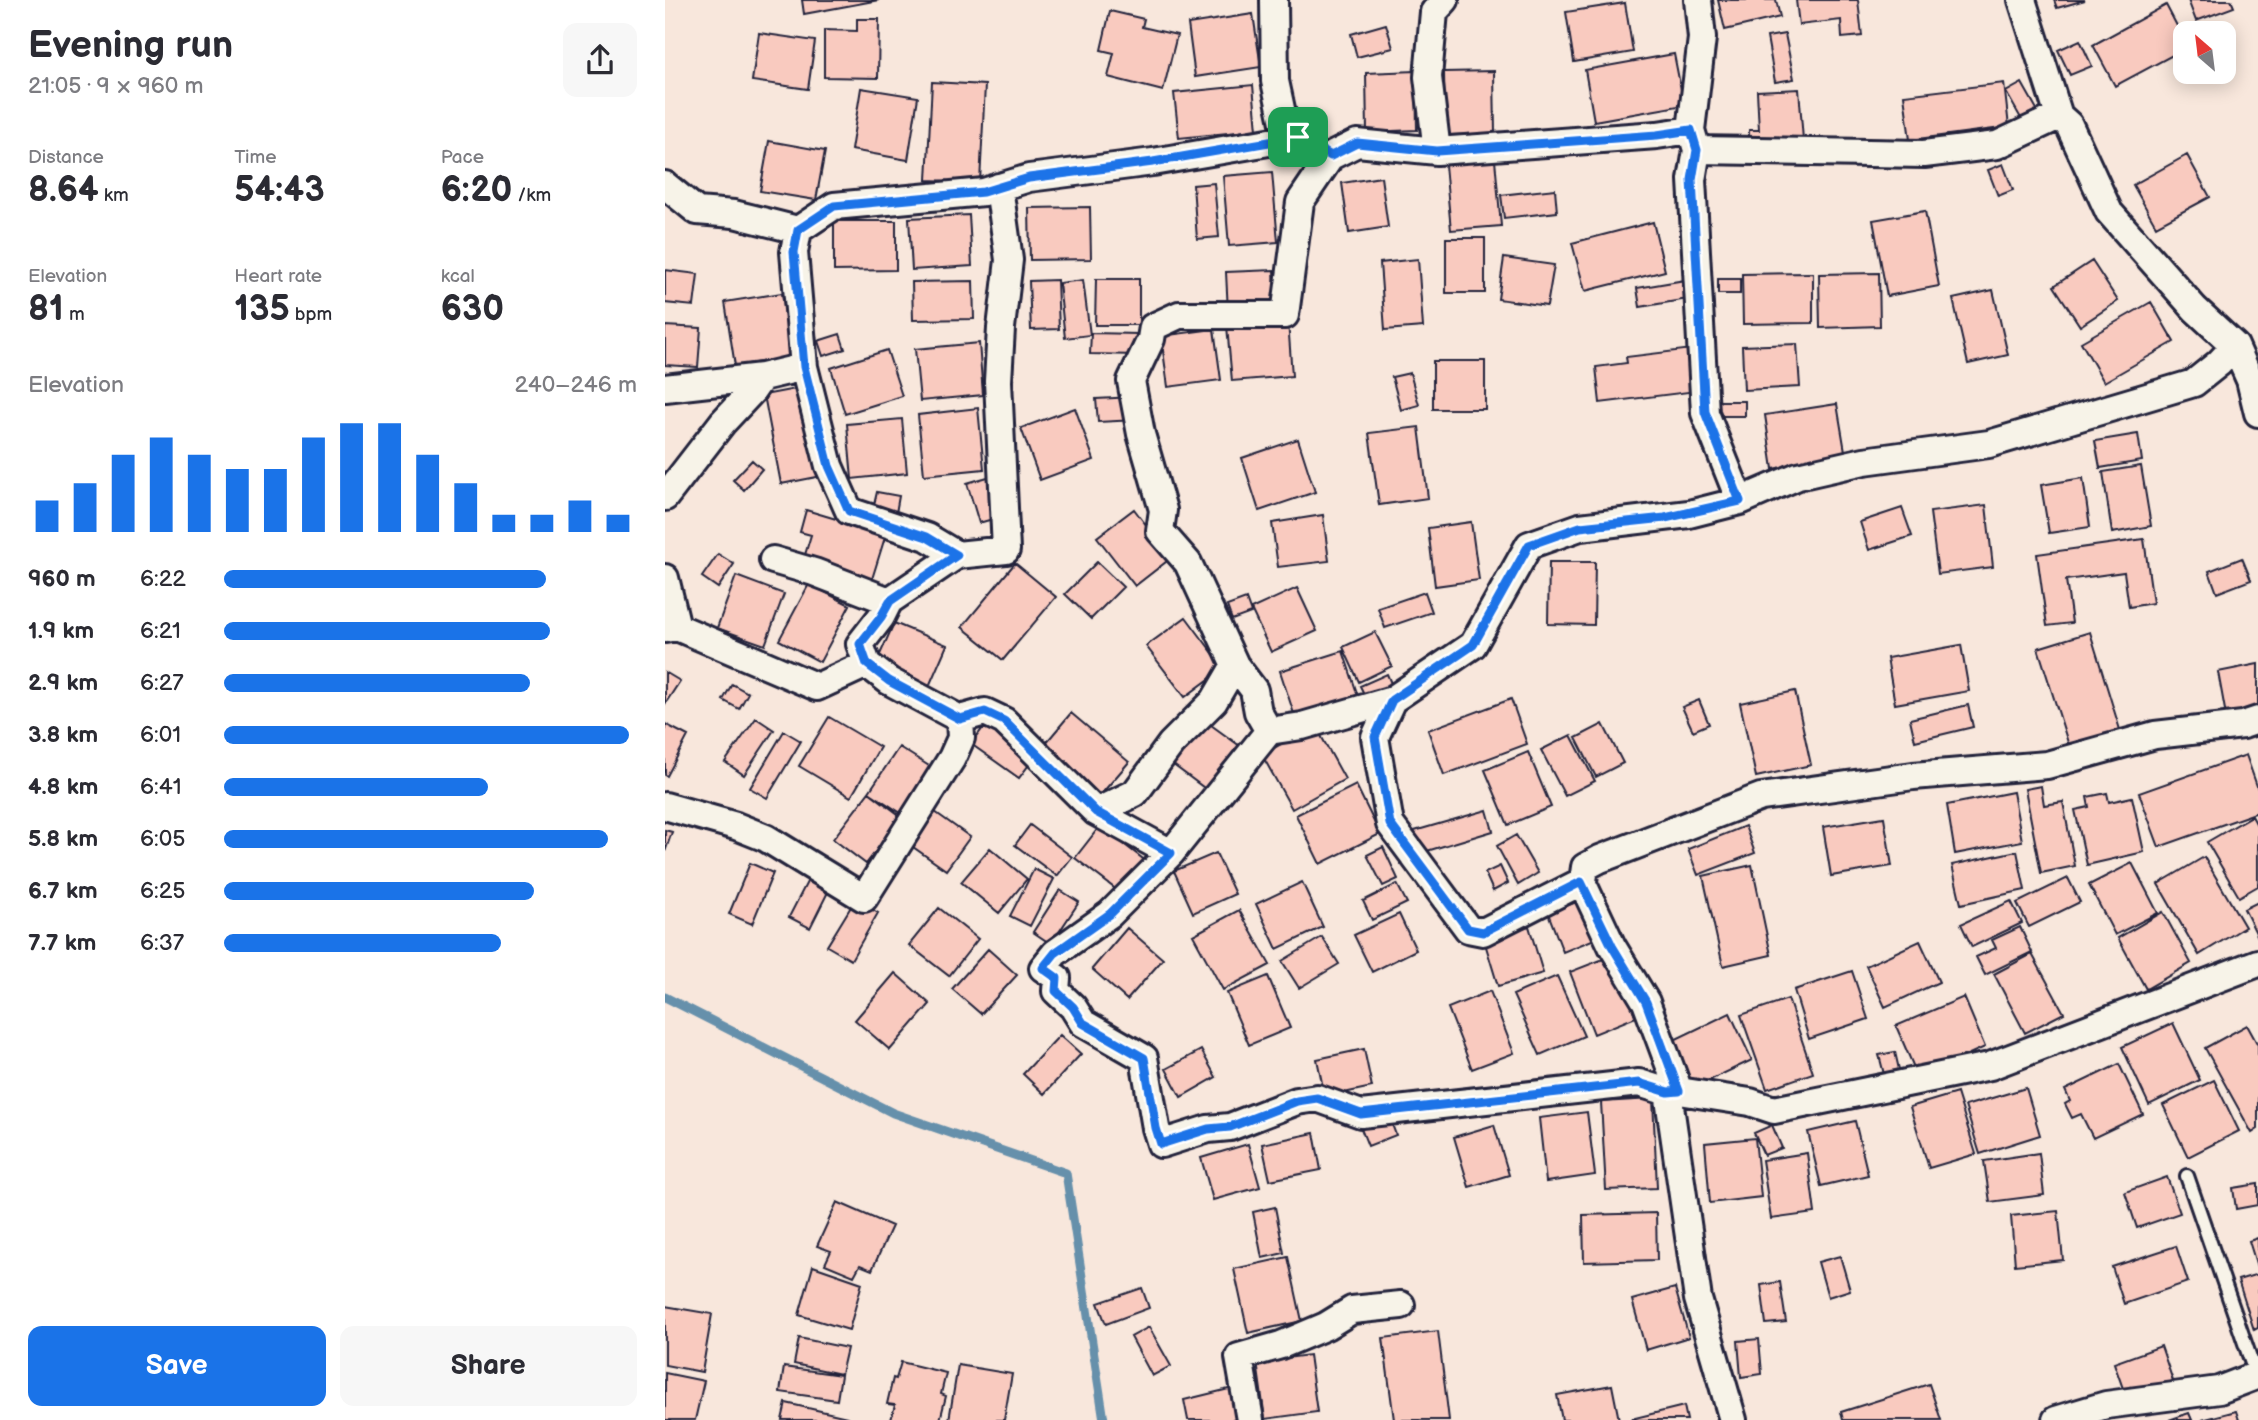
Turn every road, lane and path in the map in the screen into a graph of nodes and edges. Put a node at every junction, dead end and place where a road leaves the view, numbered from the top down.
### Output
1 (1274, 0) edge
2 (1445, 0) edge
3 (1697, 0) edge
4 (2022, 0) edge
5 (2059, 116) junction
6 (1298, 137) junction
7 (1694, 140) junction
8 (1437, 151) junction
9 (1331, 156) junction
10 (665, 185) edge
11 (999, 187) junction
12 (798, 230) junction
13 (2235, 346) junction
14 (804, 367) junction
15 (762, 377) junction
16 (665, 388) edge
17 (2258, 413) edge
18 (665, 496) edge
19 (1740, 501) junction
20 (957, 555) junction
21 (773, 560) dead end
22 (665, 578) edge
23 (890, 601) junction
24 (671, 628) edge
25 (867, 664) junction
26 (1235, 665) junction
27 (1392, 700) junction
28 (960, 719) junction
29 (2258, 720) edge
30 (1269, 730) junction
31 (665, 806) edge
32 (1096, 812) junction
33 (1171, 853) junction
34 (1581, 882) junction
35 (2258, 963) edge
36 (1674, 1091) junction
37 (2187, 1176) dead end
38 (1401, 1305) dead end
39 (2257, 1375) edge
40 (1250, 1420) edge
41 (1733, 1420) edge
42 (2056, 1420) edge

1 - 6 street
2 - 8 street
3 - 7 street
4 - 5 street
5 - 7 street
5 - 13 street
6 - 9 street
6 - 11 street
7 - 8 street
7 - 19 street
8 - 9 street
9 - 26 street
10 - 12 street
11 - 12 street
11 - 20 street
12 - 14 street
13 - 17 street
13 - 19 street
14 - 15 street
14 - 20 street
15 - 16 street
15 - 18 street
19 - 27 street
20 - 23 street
21 - 23 street
22 - 24 street
23 - 25 street
24 - 25 street
25 - 28 street
26 - 30 street
26 - 32 street
27 - 30 street
27 - 34 street
28 - 31 street
28 - 32 street
29 - 34 street
30 - 33 street
32 - 33 street
33 - 36 street
34 - 36 street
35 - 36 street
36 - 41 street
37 - 39 lane
38 - 40 street
39 - 42 street

